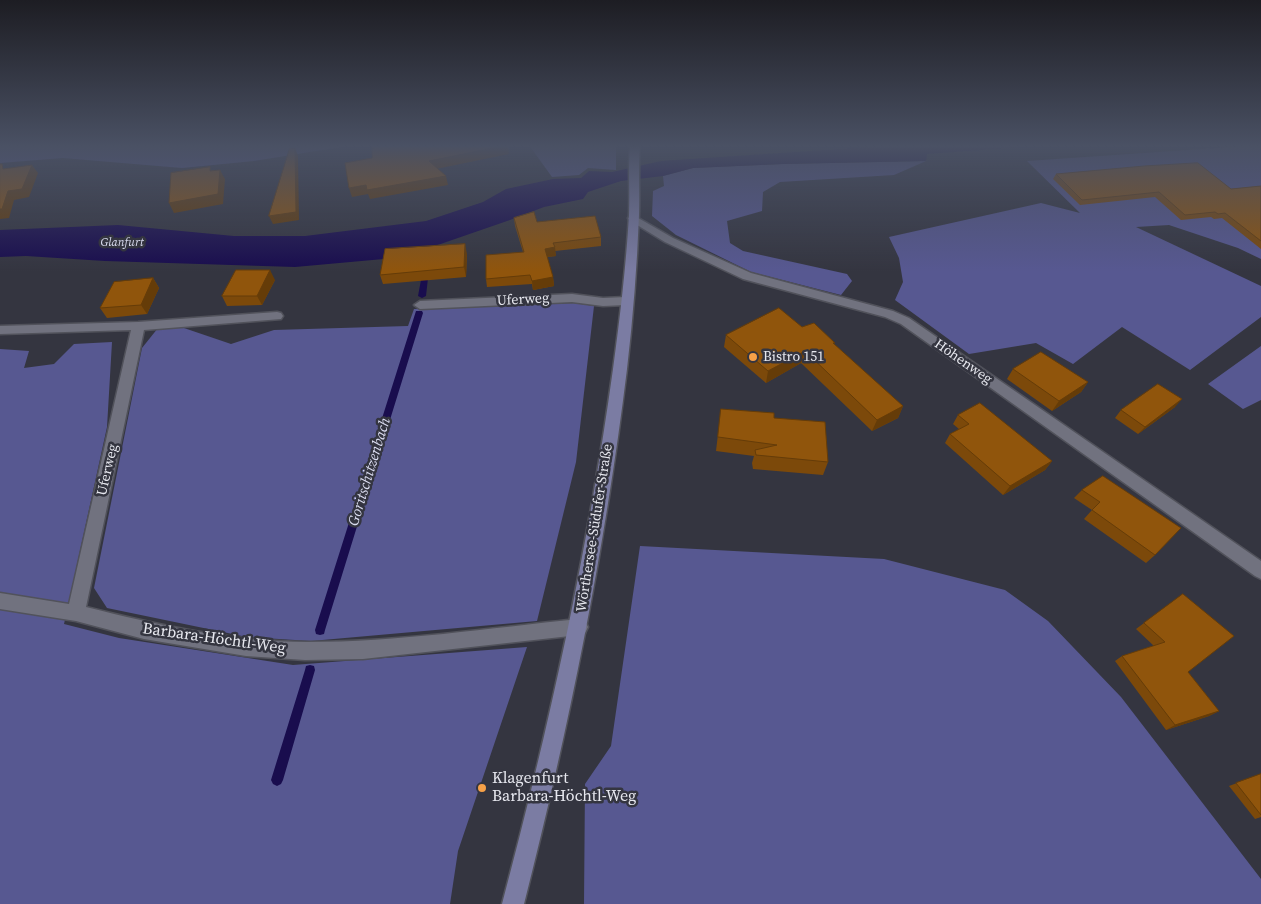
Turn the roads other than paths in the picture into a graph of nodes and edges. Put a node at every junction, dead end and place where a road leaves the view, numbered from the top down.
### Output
1 (635, 187) edge
2 (633, 218) junction
3 (626, 301) junction
4 (420, 305) dead end
5 (277, 316) dead end
6 (138, 326) junction
7 (0, 330) edge
8 (1261, 571) edge
9 (0, 601) edge
10 (76, 613) junction
11 (579, 627) junction
12 (513, 904) edge

1 - 2 main road, Wörthersee-Südufer-Straße
2 - 3 main road, Wörthersee-Südufer-Straße
2 - 8 street, Höhenweg
3 - 4 street, Uferweg
3 - 11 main road, Wörthersee-Südufer-Straße
5 - 6 street
6 - 7 street
6 - 10 street, Uferweg
9 - 10 street, Barbara-Höchtl-Weg
10 - 11 street, Barbara-Höchtl-Weg
11 - 12 main road, Wörthersee-Südufer-Straße

